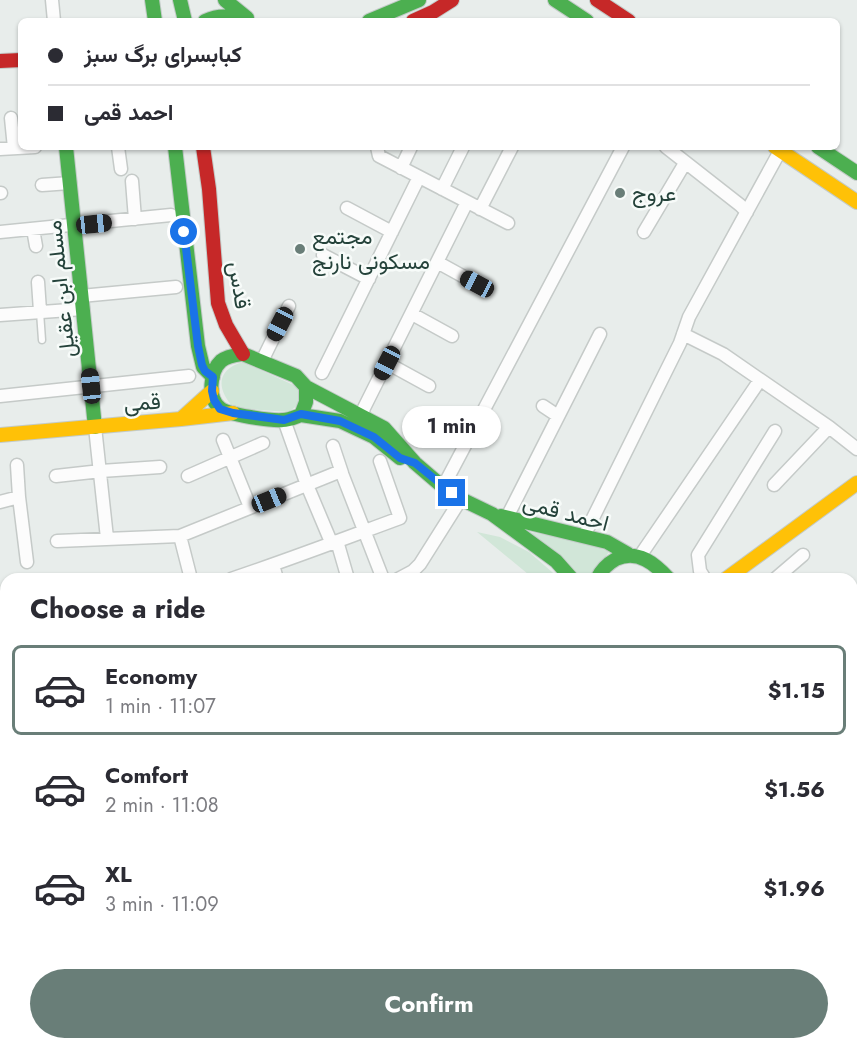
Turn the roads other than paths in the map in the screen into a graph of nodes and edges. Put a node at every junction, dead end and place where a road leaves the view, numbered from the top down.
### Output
1 (52, 0) edge
2 (152, 0) edge
3 (180, 0) edge
4 (225, 0) edge
5 (419, 0) edge
6 (452, 0) edge
7 (555, 0) edge
8 (597, 0) edge
9 (54, 18) edge
10 (155, 18) edge
11 (184, 18) edge
12 (210, 18) edge
13 (237, 18) edge
14 (246, 18) edge
15 (378, 18) edge
16 (420, 18) edge
17 (582, 18) edge
18 (624, 18) edge
19 (18, 60) edge
20 (0, 62) edge
21 (11, 118) dead end
22 (14, 148) junction
23 (18, 148) edge
24 (0, 149) edge
25 (66, 150) edge
26 (118, 150) edge
27 (175, 150) edge
28 (203, 150) edge
29 (378, 150) edge
30 (410, 150) edge
31 (461, 150) edge
32 (510, 150) edge
33 (620, 150) edge
34 (670, 150) edge
35 (777, 150) edge
36 (779, 150) edge
37 (822, 150) edge
38 (685, 163) junction
39 (401, 168) junction
40 (121, 169) dead end
41 (857, 173) edge
42 (419, 177) junction
43 (132, 181) dead end
44 (70, 183) junction
45 (42, 185) dead end
46 (441, 189) junction
47 (467, 202) junction
48 (857, 202) edge
49 (347, 208) dead end
50 (480, 209) junction
51 (747, 212) junction
52 (171, 215) dead end
53 (135, 219) junction
54 (508, 223) dead end
55 (74, 226) junction
56 (33, 229) junction
57 (0, 232) edge
58 (392, 232) junction
59 (644, 232) dead end
60 (36, 246) dead end
61 (323, 255) dead end
62 (437, 262) junction
63 (369, 279) junction
64 (38, 282) dead end
65 (477, 284) dead end
66 (176, 287) dead end
67 (82, 302) junction
68 (289, 306) dead end
69 (40, 311) junction
70 (412, 314) junction
71 (0, 315) edge
72 (600, 334) dead end
73 (683, 334) junction
74 (452, 336) dead end
75 (42, 340) dead end
76 (243, 354) junction
77 (262, 362) junction
78 (387, 363) junction
79 (322, 373) dead end
80 (189, 376) dead end
81 (213, 377) junction
82 (760, 380) junction
83 (91, 386) junction
84 (429, 386) dead end
85 (306, 387) junction
86 (212, 391) junction
87 (0, 396) edge
88 (543, 406) dead end
89 (233, 413) junction
90 (301, 414) junction
91 (558, 416) junction
92 (362, 417) junction
93 (181, 419) junction
94 (284, 420) junction
95 (95, 427) junction
96 (829, 427) junction
97 (775, 431) dead end
98 (0, 435) edge
99 (223, 440) dead end
100 (263, 443) dead end
101 (333, 446) dead end
102 (857, 449) edge
103 (229, 457) junction
104 (380, 461) dead end
105 (415, 463) junction
106 (17, 465) dead end
107 (160, 467) dead end
108 (101, 471) junction
109 (342, 473) junction
110 (56, 476) dead end
111 (188, 476) dead end
112 (857, 483) edge
113 (307, 485) junction
114 (774, 485) dead end
115 (443, 486) junction
116 (19, 498) junction
117 (461, 499) junction
118 (0, 502) edge
119 (250, 507) junction
120 (505, 520) junction
121 (364, 531) junction
122 (180, 536) junction
123 (584, 536) junction
124 (107, 538) junction
125 (57, 542) dead end
126 (334, 542) junction
127 (634, 555) junction
128 (803, 555) dead end
129 (27, 562) dead end
130 (273, 565) junction
131 (189, 573) edge
132 (249, 573) edge
133 (275, 573) edge
134 (346, 573) edge
135 (381, 573) edge
136 (416, 573) edge
137 (567, 573) edge
138 (599, 573) edge
139 (664, 573) edge
140 (701, 573) edge
141 (734, 573) edge
142 (782, 573) edge

1 - 9 street
2 - 10 street
3 - 11 street
4 - 14 street
5 - 15 street
6 - 16 street
7 - 17 street
8 - 18 street
12 - 13 street
19 - 20 street
21 - 22 street
22 - 23 street
22 - 24 street
25 - 44 street, مسلم ابن عقیل
26 - 40 street
27 - 81 street
28 - 76 street, قدس
29 - 39 street
30 - 39 street
31 - 46 street
32 - 50 street
33 - 115 street
34 - 38 street
35 - 51 street
36 - 48 street
37 - 41 street
38 - 51 street
38 - 59 street
39 - 42 street
42 - 46 street
42 - 58 street
43 - 53 street
44 - 45 street
44 - 55 street, مسلم ابن عقیل
46 - 47 street
47 - 50 street
47 - 62 street
49 - 58 street
50 - 54 street
51 - 73 street
52 - 53 street
53 - 55 street
55 - 56 street
55 - 67 street, مسلم ابن عقیل
56 - 57 street
56 - 60 street
58 - 63 street
61 - 63 street
62 - 65 street
62 - 70 street
63 - 79 street
64 - 69 street
66 - 67 street
67 - 69 street
67 - 83 street, مسلم ابن عقیل
68 - 77 street
69 - 71 street
69 - 75 lane
70 - 74 street
70 - 78 street
72 - 91 street
73 - 82 street
73 - 123 street
76 - 77 street
76 - 81 street
77 - 85 street
78 - 84 street
78 - 92 street
80 - 83 street
81 - 86 street
82 - 96 street
82 - 127 street
83 - 87 street
83 - 95 street, مسلم ابن عقیل
85 - 90 street
85 - 92 street
86 - 89 street
86 - 93 street
88 - 91 street
89 - 93 street, قمی
89 - 94 street
90 - 94 street
90 - 105 street
91 - 120 street
92 - 105 street
93 - 95 street, قمی
94 - 113 street
95 - 98 street, قمی
95 - 108 street
96 - 102 street
96 - 114 street
97 - 140 street
99 - 103 street
100 - 103 street
101 - 109 street
103 - 111 street
103 - 119 street
104 - 121 street
105 - 115 street, احمد قمی
106 - 116 street
107 - 108 street
108 - 110 street
108 - 124 street
109 - 113 street
109 - 121 street
112 - 141 street
113 - 119 street
113 - 126 street
115 - 117 street, احمد قمی
116 - 118 street
116 - 129 street
117 - 120 street, احمد قمی
117 - 136 street
119 - 122 street
120 - 123 street, احمد قمی
120 - 137 street, احمد قمی
121 - 126 street
121 - 135 street
122 - 124 street
122 - 131 street
123 - 127 street, احمد قمی
124 - 125 street
126 - 130 street
126 - 134 street
127 - 138 street
127 - 139 street, احمد قمی
128 - 142 street
130 - 132 street
130 - 133 street

